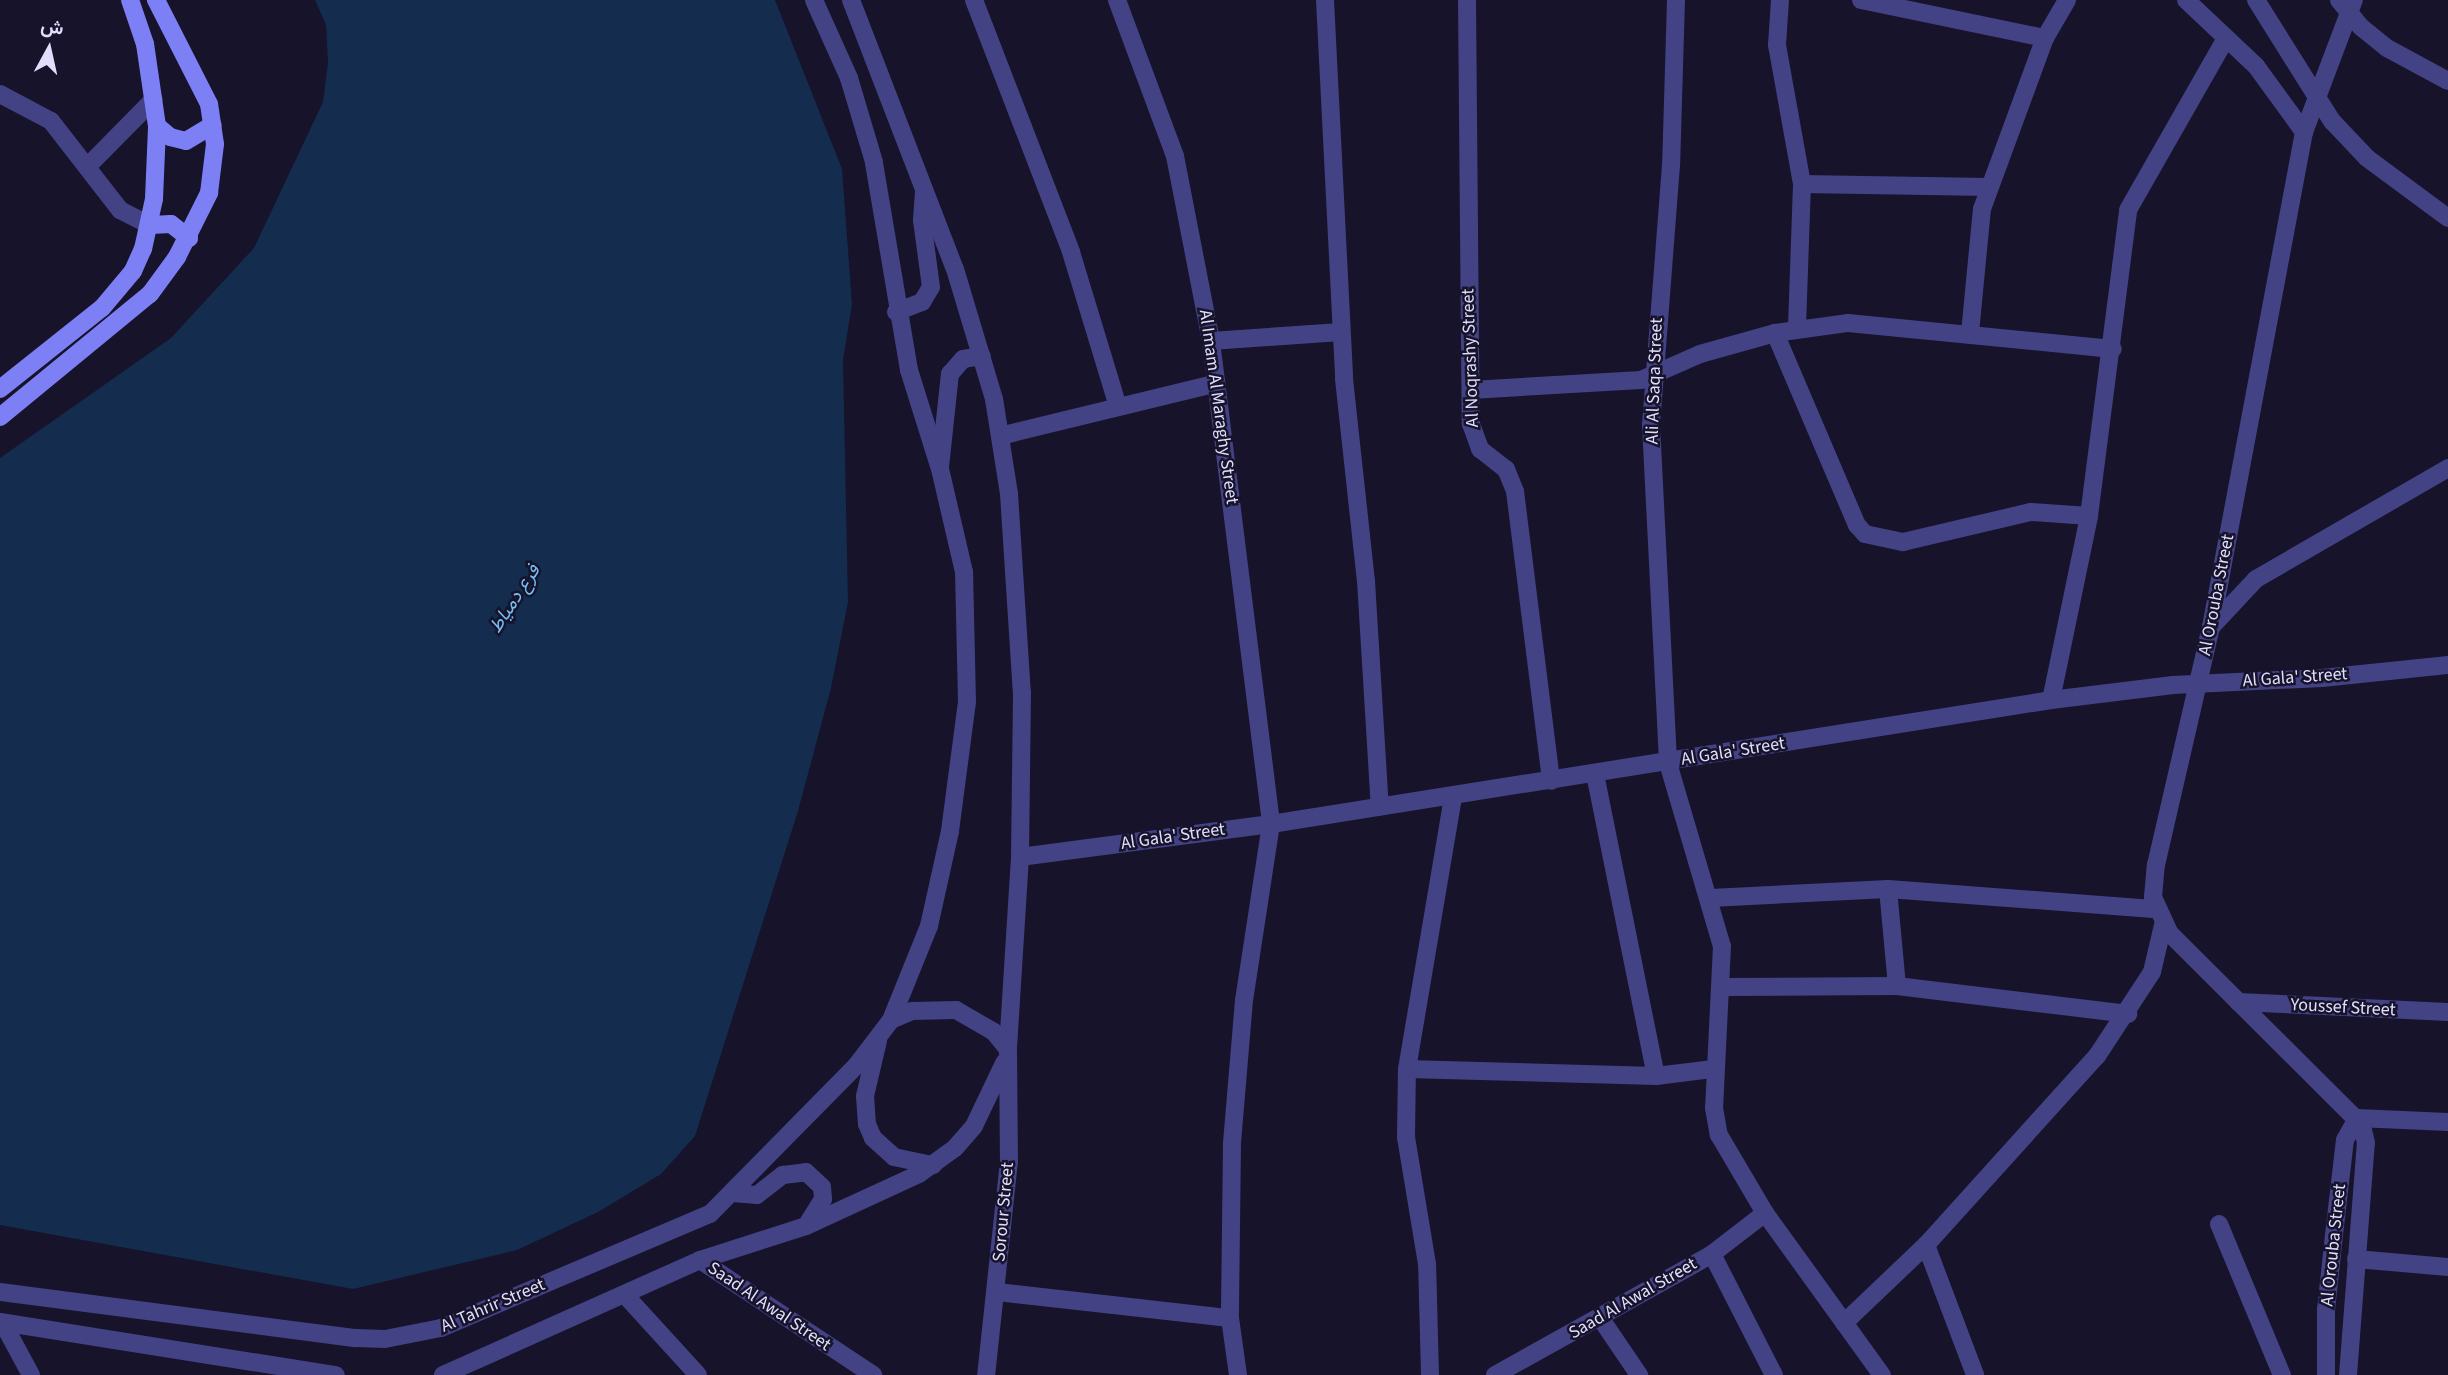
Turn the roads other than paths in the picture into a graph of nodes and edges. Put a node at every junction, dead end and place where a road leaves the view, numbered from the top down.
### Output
1 (130, 0) edge
2 (156, 0) edge
3 (814, 0) edge
4 (850, 0) edge
5 (975, 0) edge
6 (1117, 0) edge
7 (1325, 0) edge
8 (1467, 0) edge
9 (1676, 0) edge
10 (1780, 0) edge
11 (1861, 0) edge
12 (2067, 0) edge
13 (2186, 0) edge
14 (2256, 0) edge
15 (1910, 4) edge
16 (2348, 4) edge
17 (2045, 38) junction
18 (2226, 38) junction
19 (2448, 80) edge
20 (0, 94) edge
21 (154, 99) junction
22 (2316, 101) junction
23 (213, 125) junction
24 (157, 127) junction
25 (2304, 132) junction
26 (87, 167) junction
27 (925, 183) junction
28 (1802, 184) junction
29 (1988, 187) junction
30 (2448, 218) edge
31 (150, 225) junction
32 (189, 237) junction
33 (896, 312) junction
34 (1797, 329) junction
35 (1341, 332) junction
36 (1775, 333) junction
37 (1970, 333) junction
38 (1211, 341) junction
39 (2113, 349) junction
40 (982, 356) junction
41 (1653, 377) junction
42 (1217, 383) junction
43 (0, 389) edge
44 (1471, 390) junction
45 (1118, 407) junction
46 (0, 417) edge
47 (1000, 436) junction
48 (2448, 468) edge
49 (940, 469) junction
50 (2089, 516) junction
51 (2211, 627) junction
52 (2448, 665) edge
53 (2199, 684) junction
54 (2051, 700) junction
55 (1668, 763) junction
56 (1595, 774) junction
57 (1551, 781) junction
58 (1453, 796) junction
59 (1380, 807) junction
60 (1270, 824) junction
61 (1020, 858) junction
62 (1888, 889) junction
63 (1711, 898) junction
64 (2160, 917) junction
65 (1897, 986) junction
66 (1723, 987) junction
67 (2238, 1002) junction
68 (2448, 1012) edge
69 (2128, 1014) junction
70 (891, 1020) junction
71 (878, 1038) junction
72 (1008, 1049) junction
73 (1407, 1069) junction
74 (1712, 1069) junction
75 (1656, 1076) junction
76 (2357, 1118) junction
77 (2448, 1122) edge
78 (933, 1165) junction
79 (733, 1194) junction
80 (1765, 1213) junction
81 (2219, 1224) dead end
82 (806, 1226) junction
83 (1926, 1245) junction
84 (1712, 1254) junction
85 (2356, 1259) junction
86 (700, 1260) junction
87 (2448, 1267) edge
88 (0, 1292) edge
89 (997, 1292) junction
90 (625, 1295) junction
91 (1230, 1318) junction
92 (1601, 1319) junction
93 (2, 1322) edge
94 (1844, 1323) junction
95 (278, 1371) edge
96 (870, 1374) edge
97 (31, 1375) edge
98 (335, 1375) edge
99 (443, 1375) edge
100 (698, 1375) edge
101 (986, 1375) edge
102 (1238, 1375) edge
103 (1430, 1375) edge
104 (1495, 1375) edge
105 (1639, 1375) edge
106 (1774, 1375) edge
107 (1882, 1375) edge
108 (1976, 1375) edge
109 (2282, 1375) edge
110 (2326, 1375) edge
111 (2348, 1375) edge

1 - 21 main road
2 - 23 main road
3 - 33 street
4 - 27 street
5 - 45 street
6 - 38 street, Al Imam Al Maraghy Street
7 - 35 street
8 - 44 street, Al Noqrashy Street
9 - 41 street, Ali Al Saqa Street
10 - 28 street
11 - 15 street
12 - 17 street
13 - 18 street
14 - 22 street
15 - 17 street
16 - 19 street
16 - 22 street, Al Orouba Street
17 - 29 street
18 - 25 street
18 - 39 street
20 - 26 street
21 - 24 main road
21 - 26 street
22 - 25 street, Al Orouba Street
22 - 30 street
23 - 24 main road
23 - 32 main road
24 - 31 main road
25 - 51 street, Al Orouba Street
26 - 31 street
27 - 33 street
27 - 40 street
28 - 29 street
28 - 34 street
29 - 37 street
31 - 32 main road
31 - 43 main road
32 - 46 main road
33 - 49 street
34 - 36 street
34 - 37 street
35 - 38 street
35 - 59 street
36 - 41 street
36 - 50 street
37 - 39 street
38 - 42 street, Al Imam Al Maraghy Street
39 - 50 street
40 - 47 street
40 - 49 street
41 - 44 street
41 - 55 street, Ali Al Saqa Street
42 - 45 street
42 - 60 street, Al Imam Al Maraghy Street
44 - 57 street, Al Noqrashy Street
45 - 47 street
47 - 61 street
48 - 51 street
49 - 70 street, Al Tahrir Street
50 - 54 street
51 - 53 street, Al Orouba Street
52 - 53 street, Al Gala' Street
53 - 54 street, Al Gala' Street
53 - 64 street, Al Orouba Street
54 - 55 street, Al Gala' Street
55 - 56 street, Al Gala' Street
55 - 63 street, Ali Al Saqa Street
56 - 57 street, Al Gala' Street
56 - 75 street
57 - 58 street, Al Gala' Street
58 - 59 street, Al Gala' Street
58 - 73 street
59 - 60 street, Al Gala' Street
60 - 61 street, Al Gala' Street
60 - 91 street, Al Imam Al Maraghy Street
61 - 72 street
62 - 63 street
62 - 64 street
62 - 65 street
63 - 66 street, Ali Al Saqa Street
64 - 67 street
64 - 69 street, Al Orouba Street
65 - 66 street
65 - 69 street
66 - 74 street, Ali Al Saqa Street
67 - 68 street, Youssef Street
67 - 76 street
69 - 83 street, Al Orouba Street
70 - 71 street, Al Tahrir Street
70 - 72 street
71 - 78 street
71 - 79 street, Al Tahrir Street
72 - 78 street
72 - 89 street, Sorour Street
73 - 75 street
73 - 103 street
74 - 75 street
74 - 80 street, Ali Al Saqa Street
76 - 77 street
76 - 85 street, Al Orouba Street
76 - 110 street, Al Orouba Street
78 - 82 street
79 - 82 street
79 - 88 street, Al Tahrir Street
80 - 84 street, Saad Al Awal Street
80 - 94 street, Ali Al Saqa Street
81 - 109 street
82 - 86 street
83 - 94 street, Al Orouba Street
83 - 108 street
84 - 92 street, Saad Al Awal Street
84 - 106 street
85 - 87 street
85 - 111 street, Al Orouba Street
86 - 90 street
86 - 96 street, Saad Al Awal Street
89 - 91 street
89 - 101 street, Sorour Street
90 - 99 street
90 - 100 street
91 - 102 street, Al Imam Al Maraghy Street
92 - 104 street, Saad Al Awal Street
92 - 105 street
93 - 95 street
93 - 97 street
94 - 107 street, Ali Al Saqa Street
95 - 98 street

